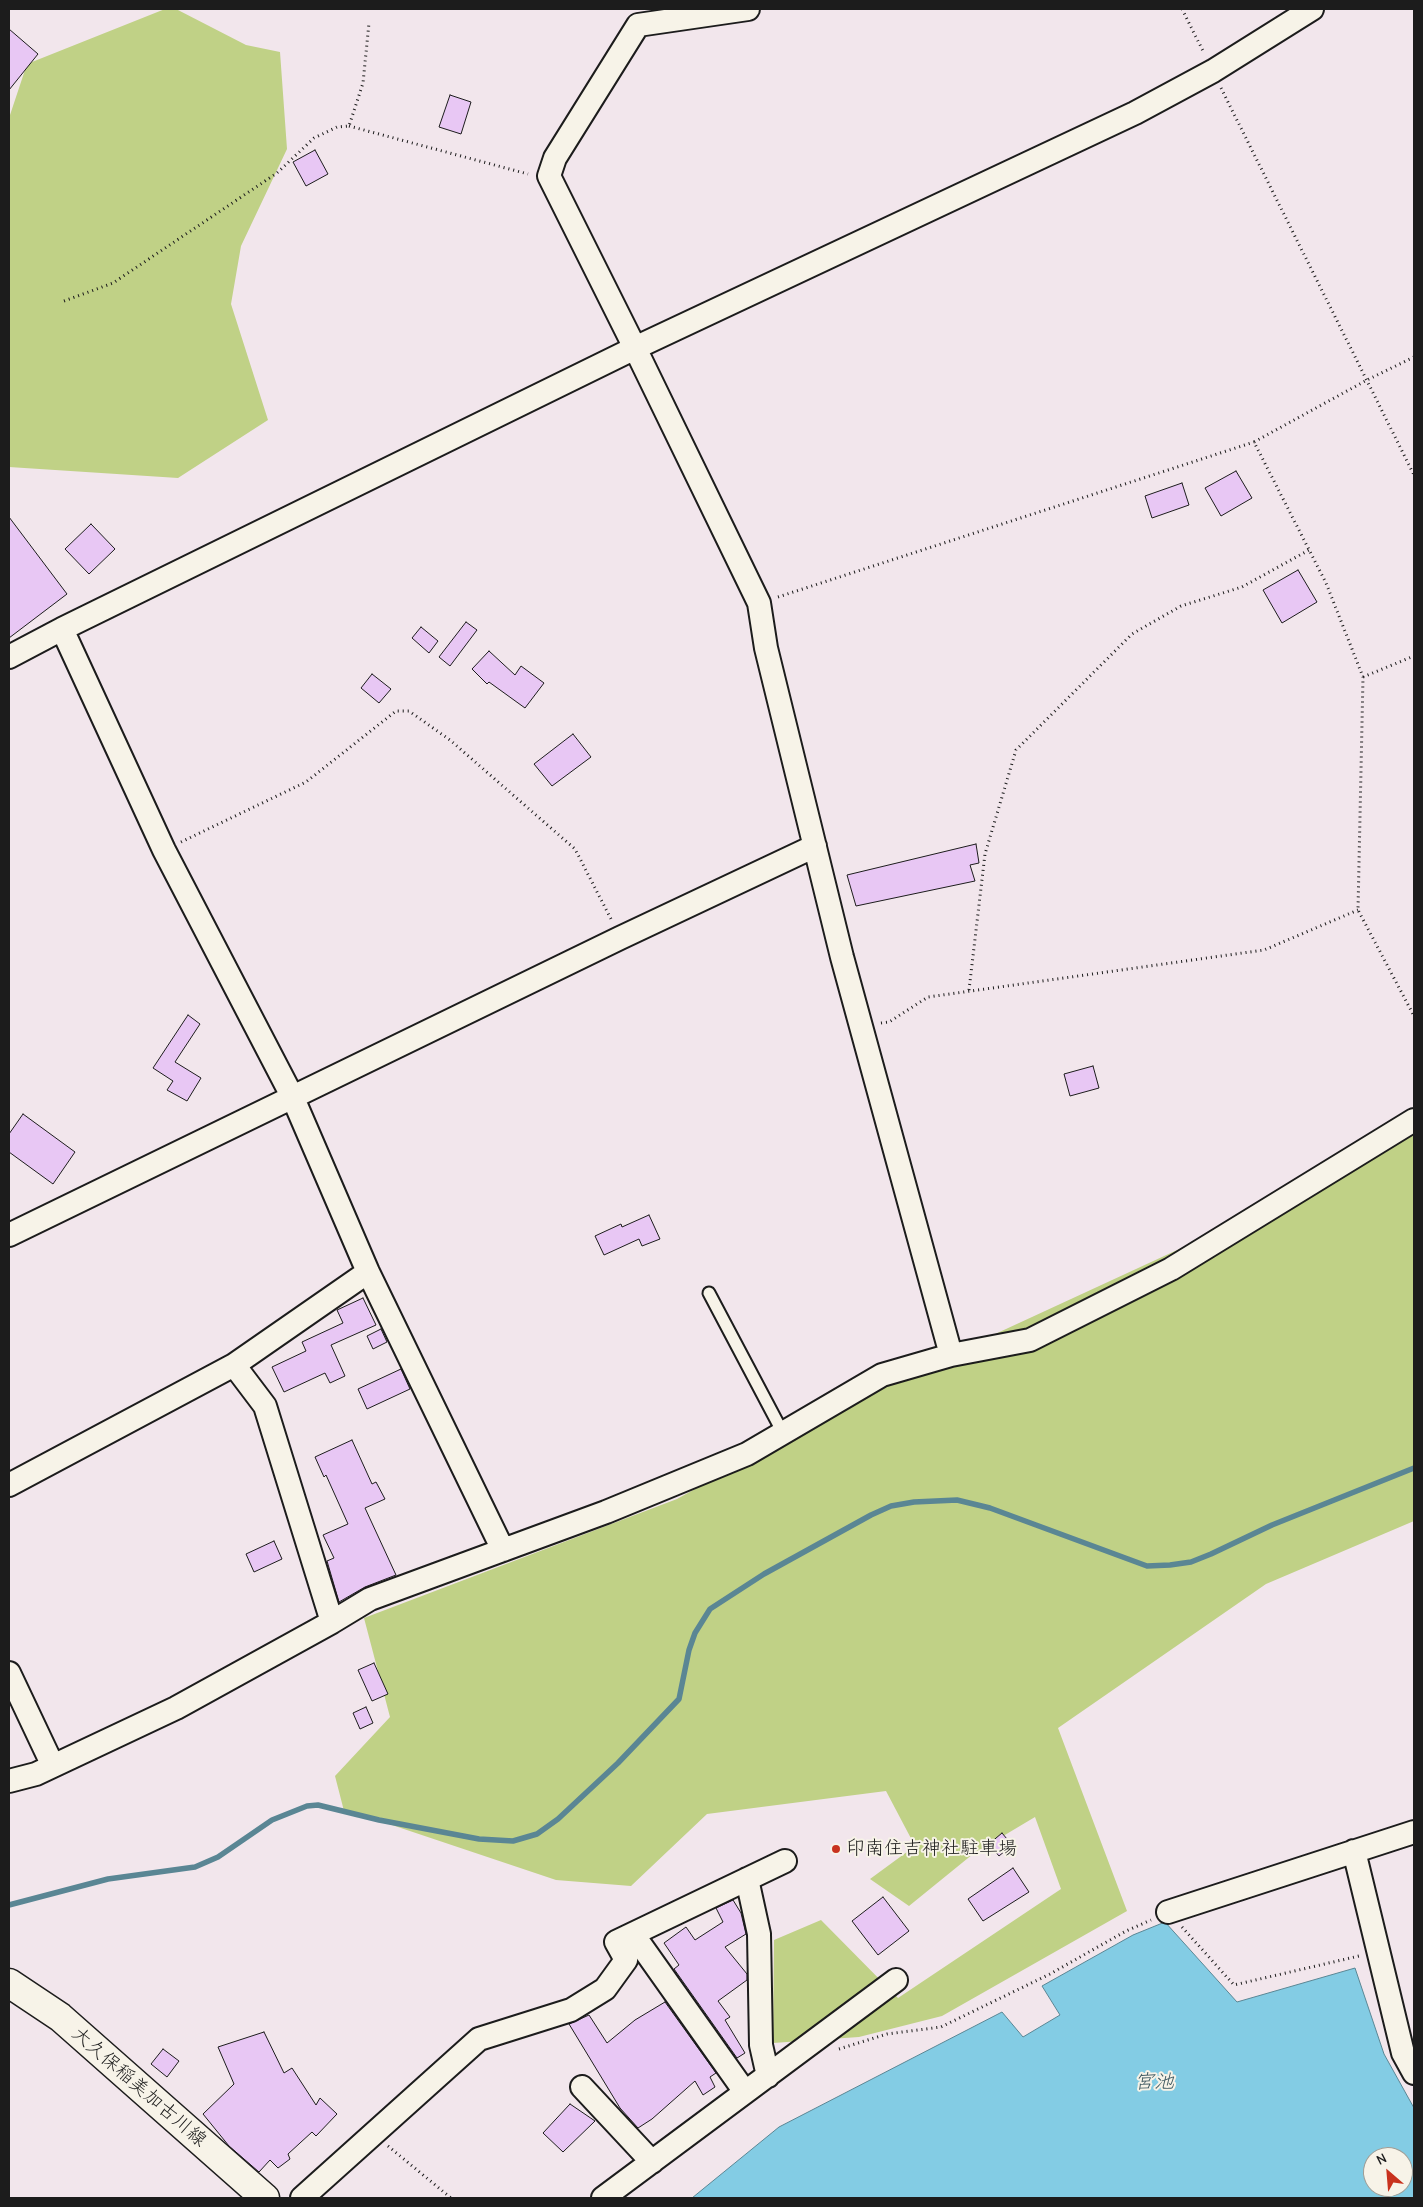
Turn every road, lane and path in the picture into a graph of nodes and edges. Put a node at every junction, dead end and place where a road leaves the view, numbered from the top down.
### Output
1 (748, 9) edge
2 (1182, 9) edge
3 (1312, 9) edge
4 (369, 23) dead end
5 (1212, 71) junction
6 (349, 126) junction
7 (549, 176) junction
8 (64, 301) dead end
9 (635, 348) junction
10 (1414, 357) edge
11 (1367, 380) junction
12 (1254, 442) junction
13 (1414, 475) edge
14 (1309, 550) junction
15 (759, 603) junction
16 (62, 629) junction
17 (1414, 656) edge
18 (9, 657) edge
19 (1363, 677) junction
20 (815, 846) junction
21 (164, 850) junction
22 (1358, 910) junction
23 (620, 938) junction
24 (969, 990) junction
25 (1414, 1016) edge
26 (861, 1025) junction
27 (293, 1098) junction
28 (1414, 1120) edge
29 (9, 1235) edge
30 (368, 1272) junction
31 (709, 1293) dead end
32 (951, 1355) junction
33 (234, 1365) junction
34 (783, 1433) junction
35 (9, 1485) edge
36 (503, 1550) junction
37 (332, 1622) junction
38 (9, 1673) edge
39 (53, 1766) junction
40 (9, 1781) edge
41 (1414, 1832) edge
42 (1354, 1851) junction
43 (785, 1861) dead end
44 (746, 1879) junction
45 (1168, 1912) junction
46 (633, 1934) junction
47 (1362, 1956) dead end
48 (896, 1980) dead end
49 (9, 1983) edge
50 (832, 2052) dead end
51 (1414, 2073) edge
52 (768, 2076) junction
53 (582, 2087) dead end
54 (746, 2092) junction
55 (374, 2134) junction
56 (652, 2162) junction
57 (266, 2198) edge
58 (302, 2198) edge
59 (451, 2198) edge
60 (603, 2198) edge

1 - 7 street
2 - 5 path
3 - 5 street
4 - 6 path
5 - 9 street
5 - 11 path
6 - 7 path
6 - 8 path
7 - 9 street
9 - 15 street
9 - 16 street
10 - 11 path
11 - 12 path
11 - 13 path
12 - 14 path
12 - 15 path
14 - 19 path
14 - 24 path
15 - 20 street
16 - 18 street
16 - 21 street
17 - 19 path
19 - 22 path
20 - 23 street
20 - 26 street
21 - 23 path
21 - 27 street
22 - 24 path
22 - 25 path
23 - 27 street
24 - 26 path
26 - 32 street
27 - 29 street
27 - 30 street
28 - 32 street
30 - 33 street
30 - 36 street
31 - 34 lane
32 - 34 street
33 - 35 street
33 - 37 street
34 - 36 street
36 - 37 street
37 - 39 street
38 - 39 street
39 - 40 street
41 - 42 street
42 - 45 street
42 - 51 street
43 - 44 street
44 - 46 street
44 - 52 street
45 - 47 path
45 - 50 path
46 - 54 street
46 - 55 street
48 - 52 street
49 - 57 main road, 大久保稲美加古川線
52 - 54 street
53 - 56 street
54 - 56 street
55 - 58 street
55 - 59 path
56 - 60 street

